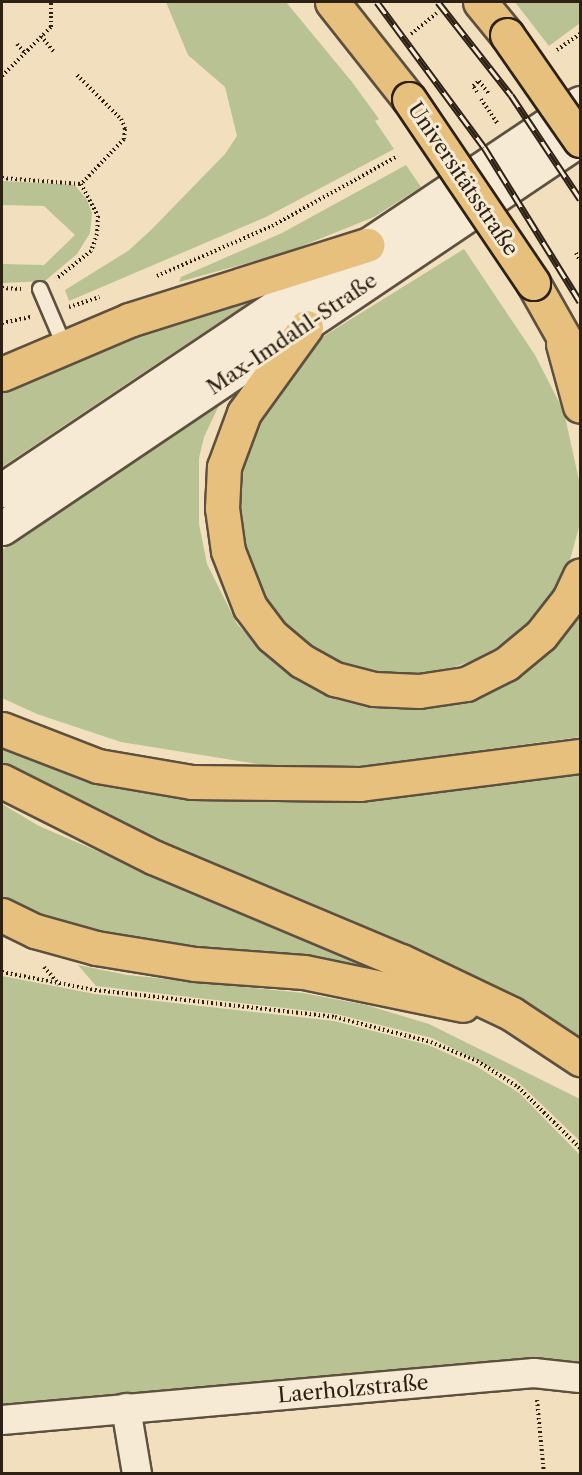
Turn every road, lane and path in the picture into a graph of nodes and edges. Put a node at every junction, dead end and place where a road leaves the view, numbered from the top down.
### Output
1 (51, 2) edge
2 (332, 2) edge
3 (480, 2) edge
4 (437, 13) dead end
5 (421, 17) dead end
6 (425, 23) junction
7 (411, 34) dead end
8 (580, 34) edge
9 (41, 36) junction
10 (17, 45) dead end
11 (557, 50) dead end
12 (24, 52) junction
13 (56, 53) dead end
14 (77, 75) dead end
15 (2, 76) edge
16 (477, 92) dead end
17 (489, 94) dead end
18 (481, 99) dead end
19 (580, 103) edge
20 (489, 110) dead end
21 (580, 139) edge
22 (399, 156) dead end
23 (2, 178) edge
24 (81, 184) junction
25 (367, 245) junction
26 (576, 253) dead end
27 (580, 261) edge
28 (151, 279) dead end
29 (40, 289) joint
30 (109, 293) dead end
31 (51, 314) junction
32 (2, 322) edge
33 (558, 325) junction
34 (306, 327) junction
35 (64, 345) junction
36 (580, 366) edge
37 (2, 374) edge
38 (580, 406) edge
39 (2, 490) edge
40 (2, 528) edge
41 (580, 575) edge
42 (2, 729) edge
43 (580, 756) edge
44 (2, 781) edge
45 (2, 915) edge
46 (2, 972) edge
47 (512, 1014) junction
48 (580, 1059) edge
49 (580, 1148) edge
50 (534, 1373) junction
51 (580, 1378) edge
52 (126, 1408) junction
53 (2, 1420) edge
54 (137, 1473) edge
55 (544, 1473) edge

1 - 9 path
2 - 33 highway, Universitätsstraße, bridge
3 - 21 highway, bridge
4 - 6 path
5 - 6 path
6 - 7 path
8 - 11 path
9 - 12 path
9 - 13 path
10 - 12 path
12 - 15 path
14 - 24 path
16 - 17 path
18 - 20 path
19 - 25 street, Max-Imdahl-Straße
21 - 34 street, Max-Imdahl-Straße
22 - 28 path
23 - 24 path
24 - 29 path
25 - 35 highway
25 - 39 street, Max-Imdahl-Straße
26 - 27 path
29 - 31 lane
30 - 31 path
31 - 32 path
31 - 35 lane
33 - 36 highway, Universitätsstraße
33 - 38 highway
34 - 40 street, Max-Imdahl-Straße
34 - 41 highway
35 - 37 highway
42 - 43 highway
44 - 47 highway
45 - 47 highway
46 - 49 path
47 - 48 highway
50 - 51 street, Laerholzstraße
50 - 52 street, Laerholzstraße
50 - 55 path
52 - 53 street, Laerholzstraße
52 - 54 street

